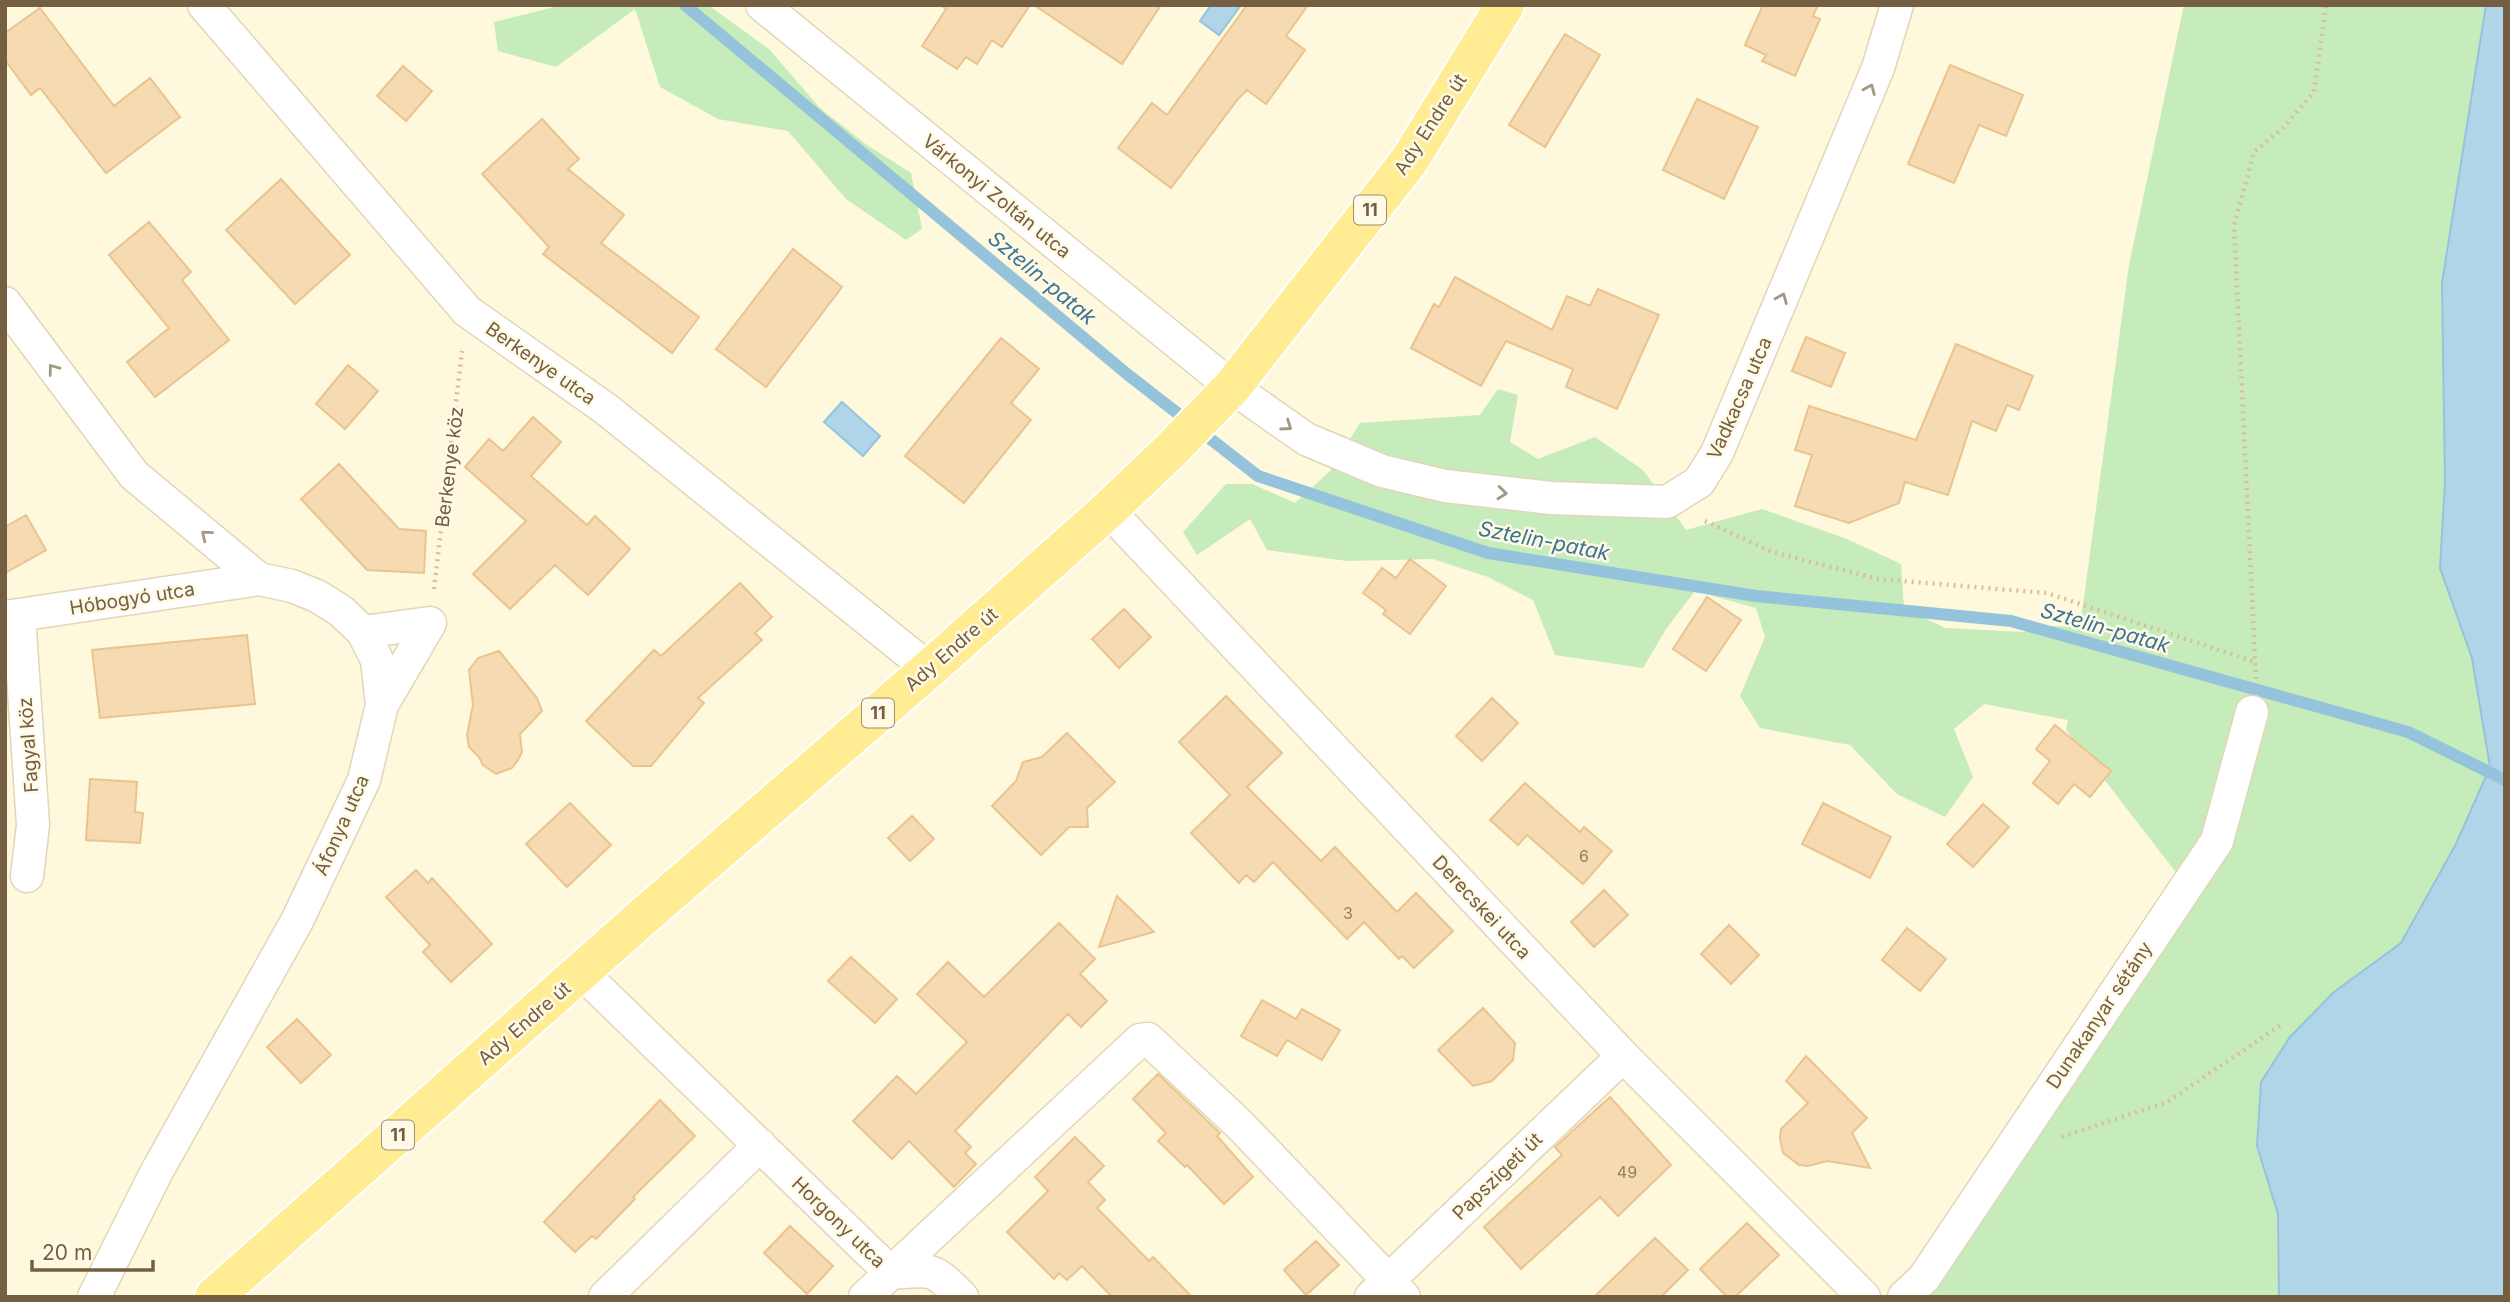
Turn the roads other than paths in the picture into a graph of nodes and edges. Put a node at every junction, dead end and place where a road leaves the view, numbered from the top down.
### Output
1 (204, 5) edge
2 (762, 5) edge
3 (1505, 5) edge
4 (1897, 5) edge
5 (5, 303) edge
6 (1224, 395) junction
7 (1108, 510) junction
8 (258, 579) junction
9 (12, 616) edge
10 (363, 632) junction
11 (929, 669) junction
12 (382, 705) junction
13 (2252, 712) dead end
14 (17, 760) edge
15 (27, 876) dead end
16 (582, 972) junction
17 (1623, 1056) junction
18 (760, 1145) junction
19 (891, 1273) junction
20 (1388, 1291) edge
21 (94, 1297) edge
22 (214, 1297) edge
23 (604, 1297) edge
24 (865, 1297) edge
25 (962, 1297) edge
26 (1864, 1297) edge
27 (1904, 1297) edge

1 - 11 street, Berkenye utca
2 - 6 street, Várkonyi Zoltán utca
3 - 6 main road, Ady Endre út / 11
6 -> 4 street, Vadkacsa utca
8 -> 5 street, Áfonya utca
6 - 7 main road, Ady Endre út / 11
7 - 11 main road, Ady Endre út / 11
7 - 17 street, Derecskei utca
8 - 9 street, Hóbogyó utca
8 - 10 street, Áfonya utca
9 - 14 street, Fagyal köz
10 - 12 street, Áfonya utca
10 - 12 street
11 - 16 main road, Ady Endre út / 11
12 - 21 street, Áfonya utca
13 - 27 street, Dunakanyar sétány
14 - 15 street, Fagyal köz
16 - 18 street, Horgony utca
16 - 22 main road, Ady Endre út / 11
17 - 20 street, Papszigeti út
17 - 26 street, Derecskei utca
18 - 19 street, Horgony utca
18 - 23 street
19 - 20 street
19 - 24 street
19 - 25 street, Horgony utca

